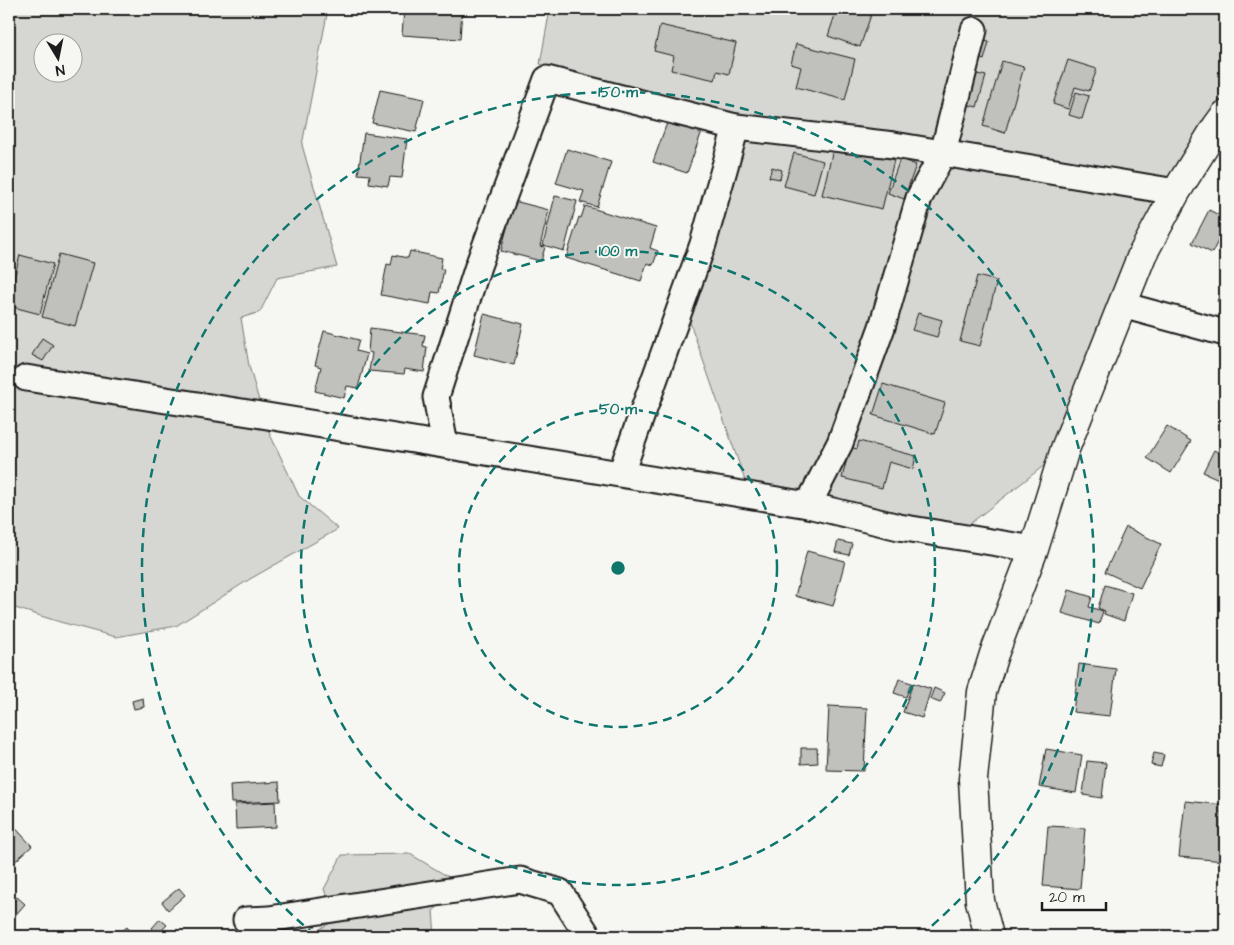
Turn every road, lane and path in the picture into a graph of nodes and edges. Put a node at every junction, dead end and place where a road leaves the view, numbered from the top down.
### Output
1 (974, 30) dead end
2 (1225, 115) edge
3 (736, 127) junction
4 (943, 154) junction
5 (1176, 192) junction
6 (1122, 305) junction
7 (1225, 333) edge
8 (26, 378) dead end
9 (445, 445) junction
10 (621, 474) junction
11 (808, 505) junction
12 (1034, 550) junction
13 (246, 920) dead end
14 (588, 936) edge
15 (989, 936) edge

1 - 4 street
2 - 5 main road
3 - 4 street
3 - 9 street
3 - 10 street
4 - 5 street
4 - 11 street
5 - 6 main road
6 - 7 street
6 - 12 main road
8 - 9 street
9 - 10 street
10 - 11 street
11 - 12 street
12 - 15 main road
13 - 14 street

